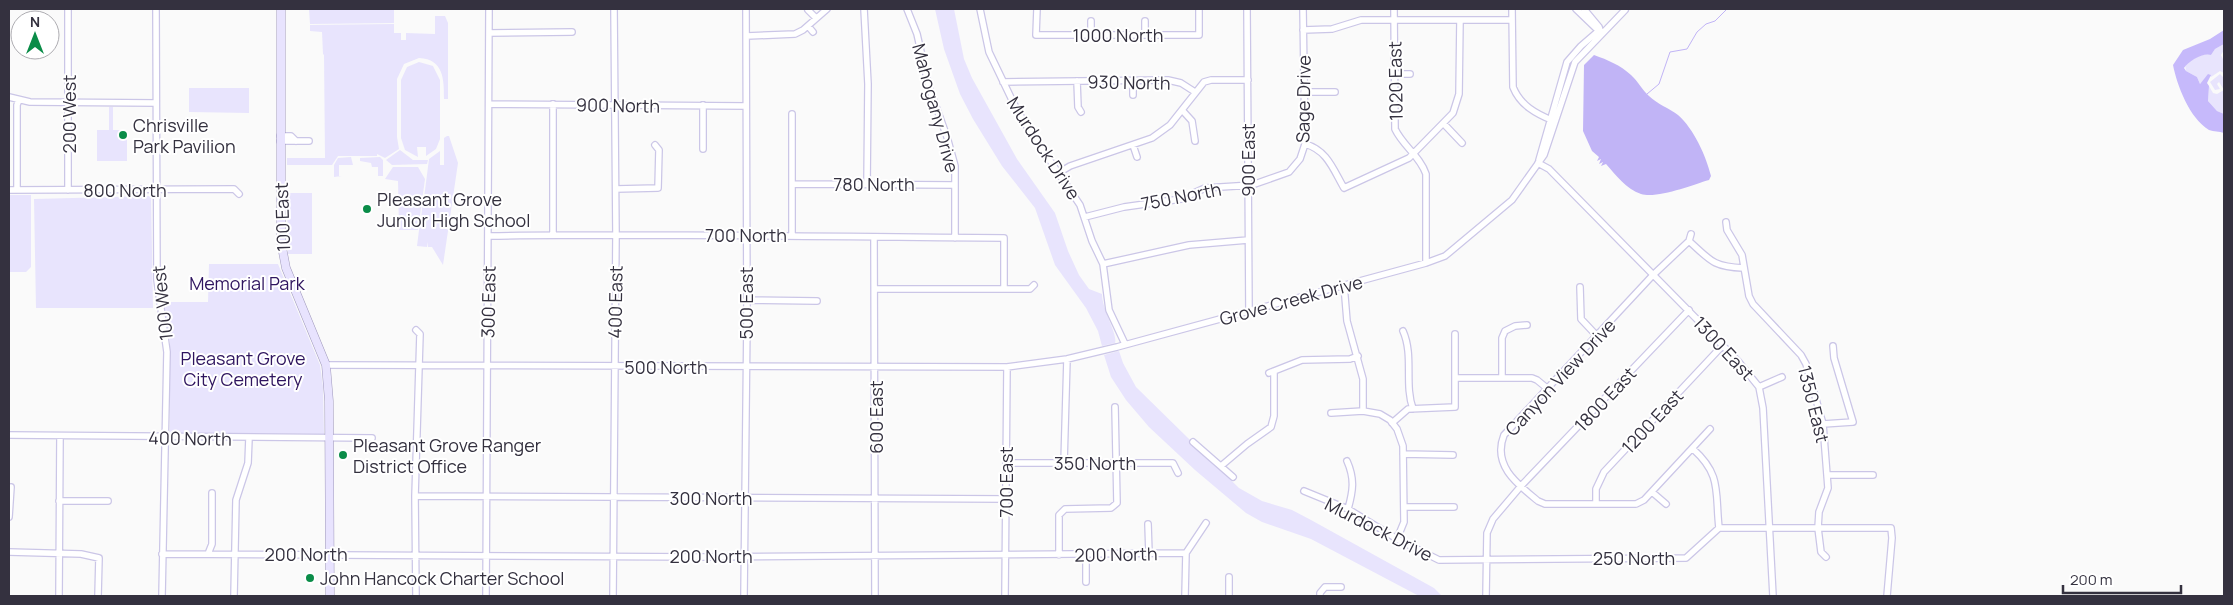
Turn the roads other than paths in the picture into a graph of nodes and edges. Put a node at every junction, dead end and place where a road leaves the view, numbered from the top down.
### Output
1 (68, 9) edge
2 (156, 9) edge
3 (281, 9) edge
4 (489, 9) edge
5 (614, 9) edge
6 (746, 9) edge
7 (827, 9) edge
8 (864, 9) edge
9 (908, 9) edge
10 (980, 9) edge
11 (1037, 9) edge
12 (1199, 9) edge
13 (1247, 9) edge
14 (1303, 9) edge
15 (1394, 9) edge
16 (1512, 9) edge
17 (1576, 9) edge
18 (1584, 9) edge
19 (808, 10) dead end
20 (1625, 10) dead end
21 (816, 18) junction
22 (1394, 20) junction
23 (1460, 20) junction
24 (1512, 20) junction
25 (1091, 21) dead end
26 (1145, 21) dead end
27 (808, 26) junction
28 (1303, 30) junction
29 (572, 32) dead end
30 (813, 32) dead end
31 (489, 33) junction
32 (1601, 34) junction
33 (1091, 35) junction
34 (1145, 35) junction
35 (747, 36) junction
36 (1394, 74) junction
37 (1410, 74) dead end
38 (1248, 80) junction
39 (1077, 81) junction
40 (1133, 81) junction
41 (1003, 82) junction
42 (1195, 92) junction
43 (1304, 92) junction
44 (1335, 92) dead end
45 (1133, 95) dead end
46 (9, 97) edge
47 (19, 100) junction
48 (69, 103) junction
49 (156, 103) junction
50 (490, 104) junction
51 (554, 104) junction
52 (616, 106) junction
53 (704, 106) junction
54 (746, 106) junction
55 (1182, 110) junction
56 (1081, 112) dead end
57 (792, 114) dead end
58 (1553, 120) junction
59 (1444, 124) junction
60 (280, 138) junction
61 (1195, 140) dead end
62 (309, 141) dead end
63 (1462, 143) dead end
64 (1305, 144) junction
65 (655, 145) dead end
66 (1133, 145) junction
67 (703, 148) dead end
68 (1413, 154) junction
69 (1137, 157) dead end
70 (1538, 163) junction
71 (1060, 172) junction
72 (792, 184) junction
73 (868, 184) junction
74 (955, 185) junction
75 (1248, 186) junction
76 (616, 189) junction
77 (9, 190) edge
78 (16, 190) junction
79 (68, 190) junction
80 (156, 190) junction
81 (239, 194) dead end
82 (1085, 217) junction
83 (1726, 222) dead end
84 (1691, 234) dead end
85 (553, 235) junction
86 (616, 235) junction
87 (792, 235) junction
88 (488, 236) junction
89 (746, 236) junction
90 (874, 238) junction
91 (955, 238) junction
92 (1248, 240) junction
93 (1689, 241) junction
94 (1426, 263) junction
95 (1103, 264) junction
96 (1743, 268) junction
97 (1653, 275) junction
98 (1034, 285) dead end
99 (1344, 285) junction
100 (1580, 288) dead end
101 (875, 289) junction
102 (1004, 289) junction
103 (746, 300) junction
104 (817, 300) dead end
105 (1689, 310) junction
106 (1249, 312) junction
107 (1527, 325) dead end
108 (416, 330) dead end
109 (1403, 331) dead end
110 (1455, 334) dead end
111 (1597, 336) junction
112 (1125, 344) junction
113 (1723, 345) junction
114 (1833, 346) dead end
115 (1358, 356) junction
116 (1067, 359) junction
117 (326, 365) junction
118 (419, 366) junction
119 (487, 366) junction
120 (614, 366) junction
121 (746, 367) junction
122 (876, 368) junction
123 (1007, 368) junction
124 (1782, 377) dead end
125 (1455, 378) junction
126 (1502, 378) junction
127 (1759, 386) junction
128 (1548, 390) junction
129 (1116, 406) dead end
130 (1413, 409) junction
131 (1363, 411) junction
132 (1331, 412) dead end
133 (1392, 423) junction
134 (1823, 424) junction
135 (1710, 430) dead end
136 (9, 435) edge
137 (60, 436) junction
138 (165, 437) junction
139 (249, 438) junction
140 (372, 438) dead end
141 (329, 439) junction
142 (1193, 442) dead end
143 (1693, 449) junction
144 (1403, 454) junction
145 (1453, 455) dead end
146 (1347, 461) dead end
147 (1006, 463) junction
148 (1064, 463) junction
149 (1117, 463) junction
150 (1221, 466) junction
151 (1178, 473) dead end
152 (1828, 475) junction
153 (1873, 475) dead end
154 (1233, 477) dead end
155 (1521, 486) junction
156 (11, 487) dead end
157 (1304, 491) dead end
158 (1652, 492) junction
159 (212, 493) dead end
160 (415, 496) junction
161 (487, 497) junction
162 (612, 498) junction
163 (744, 498) junction
164 (876, 498) junction
165 (1006, 499) junction
166 (59, 501) junction
167 (108, 501) dead end
168 (1596, 503) junction
169 (1666, 504) dead end
170 (1404, 506) junction
171 (1454, 506) dead end
172 (1348, 509) junction
173 (9, 516) edge
174 (1206, 523) dead end
175 (1148, 524) dead end
176 (1768, 527) junction
177 (1719, 528) junction
178 (1818, 528) junction
179 (1397, 539) junction
180 (9, 552) edge
181 (1186, 553) junction
182 (59, 554) junction
183 (162, 554) junction
184 (208, 554) junction
185 (235, 554) junction
186 (330, 554) junction
187 (486, 554) junction
188 (1149, 554) junction
189 (415, 555) junction
190 (876, 555) junction
191 (1005, 555) junction
192 (1059, 555) junction
193 (1086, 555) junction
194 (613, 556) junction
195 (744, 556) junction
196 (1826, 558) dead end
197 (1486, 559) junction
198 (1229, 577) dead end
199 (1086, 582) dead end
200 (1341, 586) dead end
201 (59, 596) edge
202 (98, 596) edge
203 (162, 596) edge
204 (234, 596) edge
205 (330, 596) edge
206 (416, 596) edge
207 (486, 596) edge
208 (613, 596) edge
209 (744, 596) edge
210 (875, 596) edge
211 (1005, 596) edge
212 (1185, 596) edge
213 (1229, 596) edge
214 (1320, 596) edge
215 (1486, 596) edge
216 (1774, 596) edge
217 (1887, 596) edge

1 - 48 street, 200 West
2 - 49 street, 100 West
3 - 60 main road, 100 East
4 - 31 street, 300 East
5 - 52 street, 400 East
6 - 35 street, 500 East
7 - 21 street
8 - 73 street
9 - 74 street, Mahogany Drive
10 - 41 street, Murdock Drive
11 - 33 street, 1000 North
12 - 34 street, 1000 North
13 - 38 street, 900 East
14 - 28 street, Sage Drive
15 - 22 street, 1020 East
16 - 24 street
17 - 32 street
18 - 32 street
19 - 21 street
20 - 32 street, Grove Creek Drive
21 - 27 street
22 - 23 street
22 - 28 street
22 - 36 street, 1020 East
23 - 24 street
23 - 59 street
24 - 58 street
25 - 33 street
26 - 34 street
27 - 30 street
27 - 35 street
28 - 43 street, Sage Drive
29 - 31 street
31 - 50 street, 300 East
32 - 58 street, Grove Creek Drive
33 - 34 street, 1000 North
35 - 54 street, 500 East
36 - 37 street
36 - 68 street, 1020 East
38 - 42 street, 930 North
38 - 75 street, 900 East
39 - 40 street, 930 North
39 - 41 street, 930 North
39 - 56 street
40 - 42 street, 930 North
40 - 45 street
41 - 71 street, Murdock Drive
42 - 55 street
43 - 44 street
43 - 64 street, Sage Drive
46 - 47 street
47 - 48 street
47 - 78 street
48 - 49 street
48 - 79 street, 200 West
49 - 80 street, 100 West
50 - 51 street, 900 North
50 - 88 street, 300 East
51 - 52 street, 900 North
51 - 85 street
52 - 53 street, 900 North
52 - 76 street, 400 East
53 - 54 street, 900 North
53 - 67 street
54 - 89 street, 500 East
55 - 61 street
55 - 66 street
57 - 72 street
58 - 70 street, Grove Creek Drive
59 - 63 street
59 - 68 street
60 - 62 street
60 - 117 main road, 100 East
64 - 68 street
64 - 75 street, Sage Drive
65 - 76 street
66 - 69 street
66 - 71 street
68 - 94 street, 1020 East
70 - 94 street, Grove Creek Drive
70 - 97 street, 1300 East
71 - 82 street, Murdock Drive
72 - 73 street, 780 North
72 - 87 street
73 - 74 street, 780 North
74 - 91 street, Mahogany Drive
75 - 82 street, 750 North
75 - 92 street, 900 East
76 - 86 street, 400 East
77 - 78 street, 800 North
78 - 79 street, 800 North
79 - 80 street, 800 North
80 - 81 street, 800 North
80 - 138 street, 100 West
82 - 95 street, Murdock Drive
83 - 96 street, 1350 East
84 - 93 street
85 - 86 street, 700 North
85 - 88 street, 700 North
86 - 89 street, 700 North
86 - 120 street, 400 East
87 - 89 street, 700 North
87 - 90 street, 700 North
88 - 119 street, 300 East
89 - 103 street, 500 East
90 - 91 street, 700 North
90 - 101 street, 600 East
91 - 102 street, 700 North
92 - 95 street
92 - 106 street, 900 East
93 - 96 street
93 - 97 street, Canyon View Drive
94 - 99 street, Grove Creek Drive
95 - 112 street, Murdock Drive
96 - 134 street, 1350 East
97 - 105 street, 1300 East
97 - 111 street, Canyon View Drive
98 - 102 street
99 - 106 street, Grove Creek Drive
99 - 115 street
100 - 111 street
101 - 102 street
101 - 122 street, 600 East
103 - 104 street
103 - 121 street, 500 East
105 - 113 street, 1300 East
105 - 155 street, 1800 East
106 - 112 street, Grove Creek Drive
107 - 126 street
108 - 118 street
109 - 130 street
110 - 125 street
111 - 128 street, Canyon View Drive
112 - 116 street, Grove Creek Drive
113 - 127 street, 1300 East
113 - 168 street, 1200 East
114 - 134 street
115 - 131 street
115 - 150 street
116 - 123 street, Grove Creek Drive
116 - 148 street
117 - 118 street, 500 North
117 - 141 main road, 100 East
118 - 119 street, 500 North
118 - 160 street
119 - 120 street, 500 North
119 - 161 street, 300 East
120 - 121 street, 500 North
120 - 162 street, 400 East
121 - 122 street, 500 North
121 - 163 street, 500 East
122 - 123 street, 500 North
122 - 164 street, 600 East
123 - 147 street, 700 East
124 - 127 street
125 - 126 street
125 - 130 street
126 - 128 street
127 - 176 street, 1300 East
128 - 155 street, Canyon View Drive
129 - 149 street
130 - 133 street
131 - 132 street
131 - 133 street
133 - 144 street
134 - 152 street, 1350 East
135 - 143 street
136 - 137 street, 400 North
137 - 138 street, 400 North
137 - 166 street
138 - 139 street, 400 North
138 - 183 street, 100 West
139 - 141 street, 400 North
139 - 185 street
140 - 141 street, 400 North
141 - 186 main road, 100 East
142 - 150 street
143 - 158 street
143 - 177 street
144 - 145 street
144 - 170 street
146 - 172 street
147 - 148 street, 350 North
147 - 165 street, 700 East
148 - 149 street, 350 North
149 - 151 street, 350 North
149 - 192 street
150 - 154 street
152 - 153 street
152 - 178 street, 1350 East
155 - 168 street
155 - 197 street, 1800 East
156 - 173 street
157 - 172 street, Murdock Drive
158 - 168 street
158 - 169 street
159 - 184 street
160 - 161 street, 300 North
160 - 189 street
161 - 162 street, 300 North
161 - 187 street, 300 East
162 - 163 street, 300 North
162 - 194 street, 400 East
163 - 164 street, 300 North
163 - 195 street, 500 East
164 - 165 street, 300 North
164 - 190 street, 600 East
165 - 191 street, 700 East
166 - 167 street
166 - 182 street
170 - 171 street
170 - 179 street
172 - 179 street, Murdock Drive
174 - 181 street
175 - 188 street
176 - 177 street
176 - 178 street
176 - 216 street, 1300 East
177 - 197 street, 250 North
178 - 196 street, 1350 East
178 - 217 street
179 - 197 street, Murdock Drive
180 - 182 street
181 - 188 street, 200 North
181 - 212 street
182 - 201 street
182 - 202 street
183 - 184 street, 200 North
183 - 203 street, 100 West
184 - 185 street, 200 North
185 - 186 street, 200 North
185 - 204 street
186 - 189 street, 200 North
186 - 205 main road, 100 East
187 - 189 street, 200 North
187 - 194 street, 200 North
187 - 207 street, 300 East
188 - 193 street, 200 North
189 - 206 street
190 - 191 street, 200 North
190 - 195 street, 200 North
190 - 210 street, 600 East
191 - 192 street, 200 North
191 - 211 street, 700 East
192 - 193 street, 200 North
193 - 199 street
194 - 195 street, 200 North
194 - 208 street, 400 East
195 - 209 street, 500 East
197 - 215 street, 1800 East
198 - 213 street
200 - 214 street

